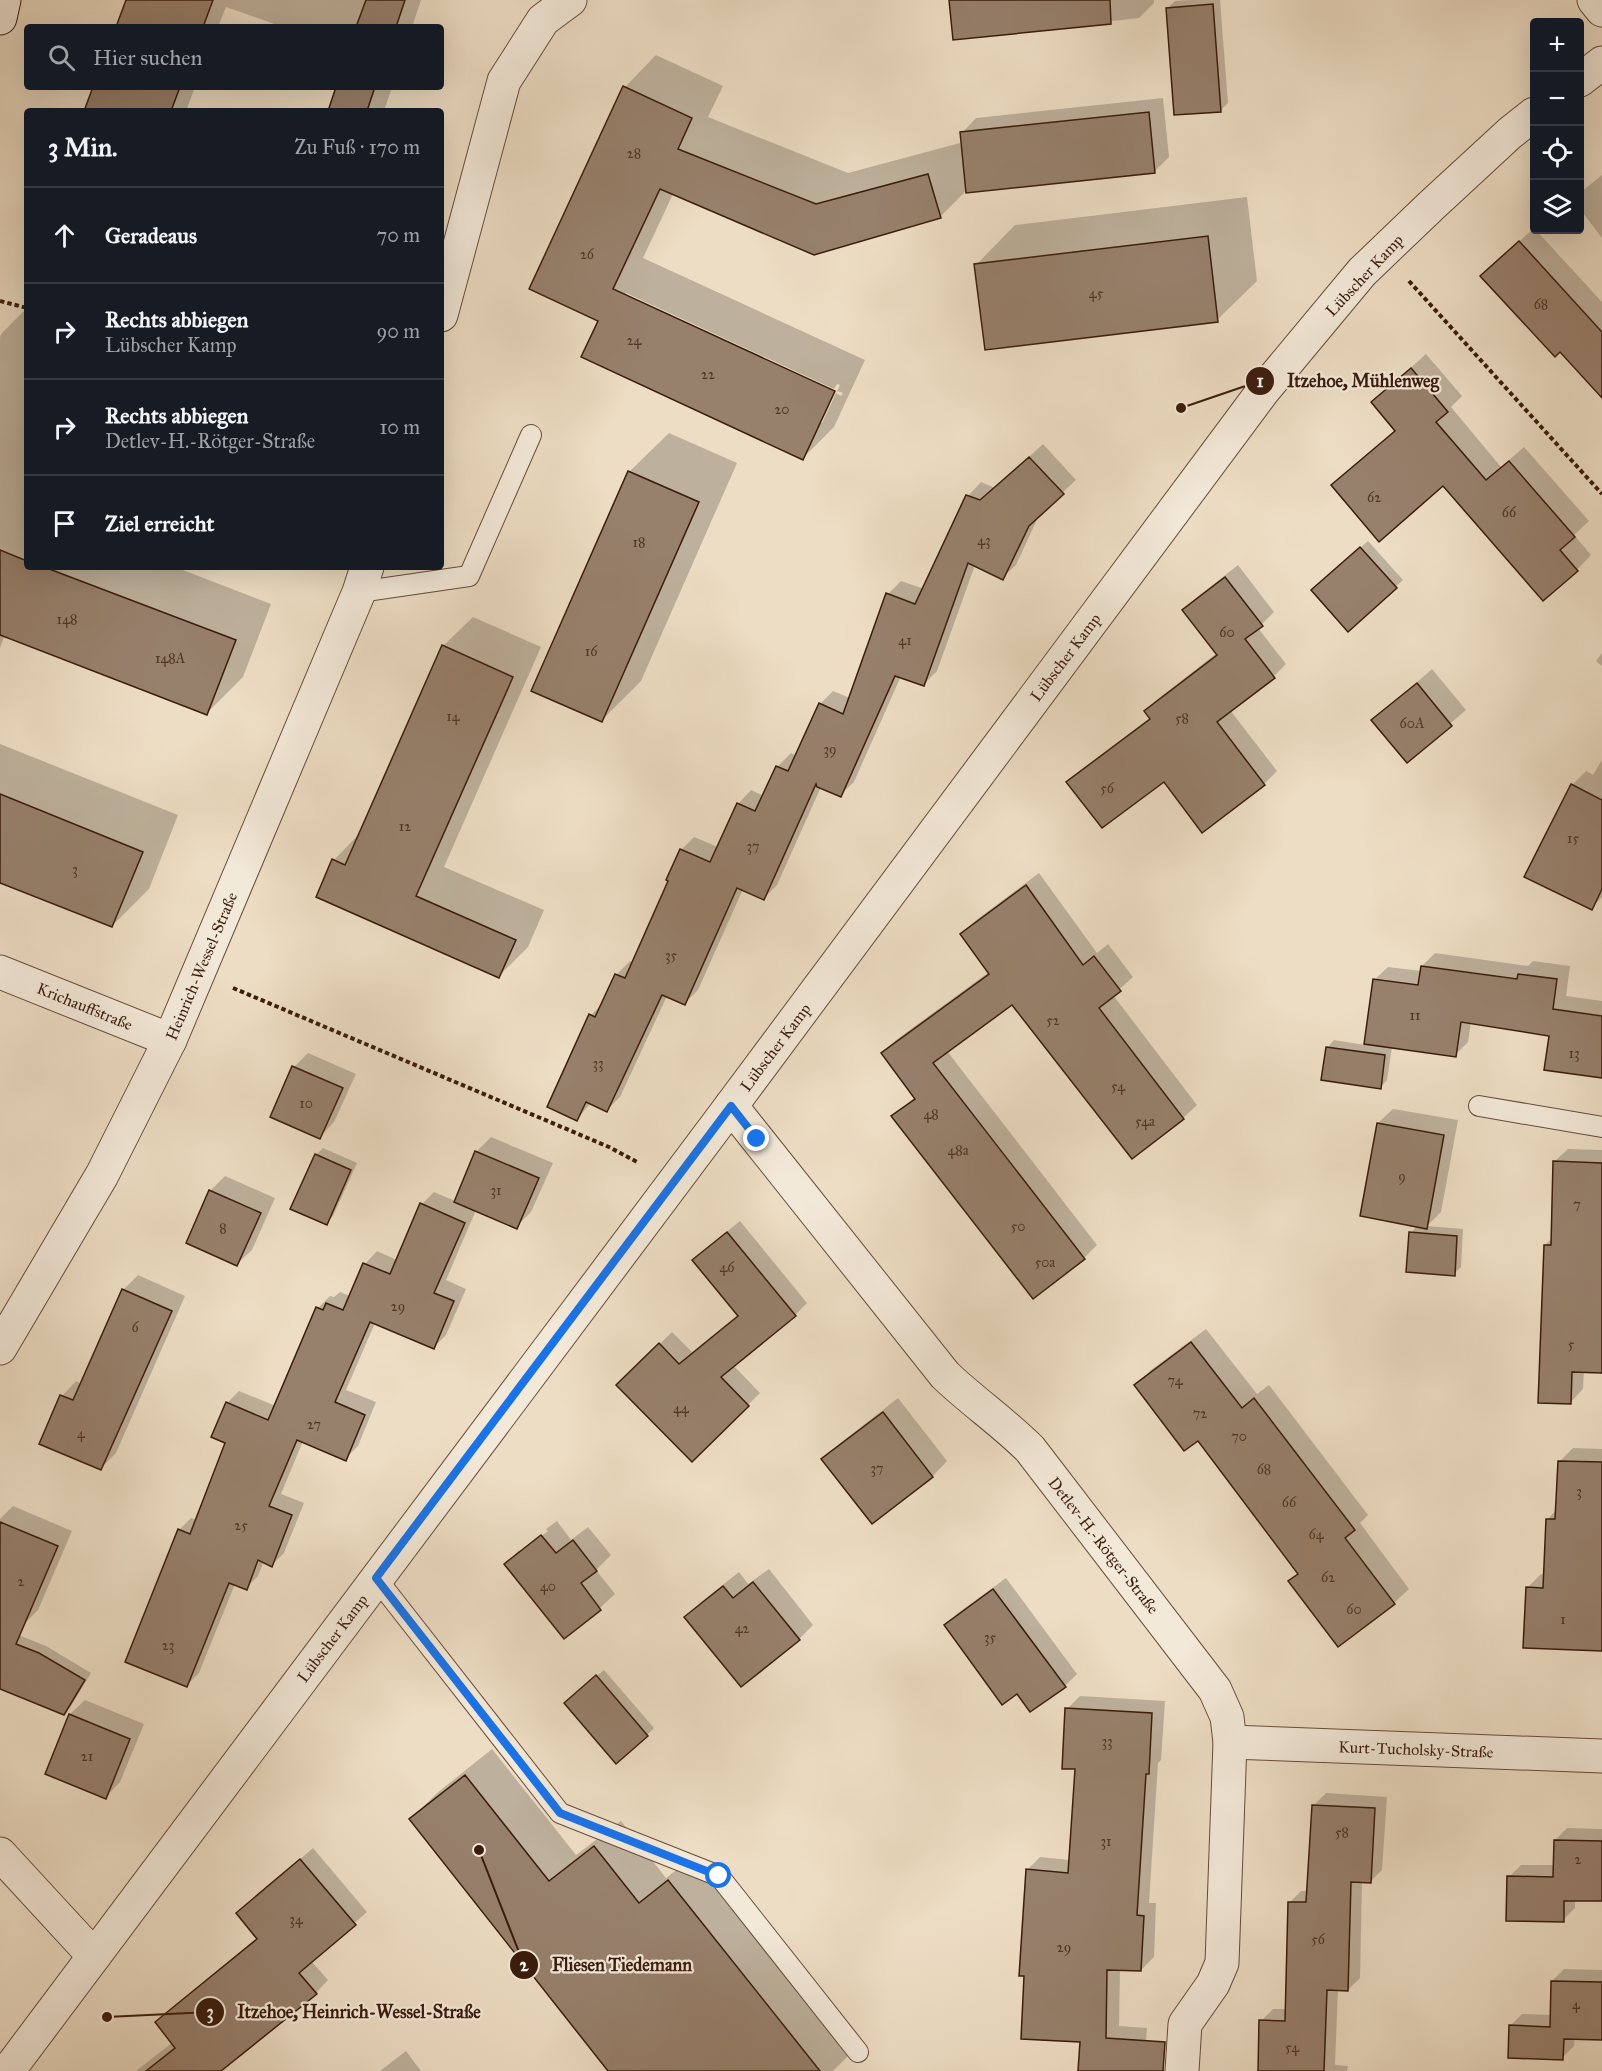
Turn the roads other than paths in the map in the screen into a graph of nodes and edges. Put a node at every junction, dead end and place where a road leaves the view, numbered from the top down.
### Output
1 (4, 0) edge
2 (570, 0) edge
3 (1594, 0) edge
4 (1602, 10) edge
5 (0, 18) edge
6 (1602, 63) edge
7 (1584, 77) edge
8 (1530, 117) edge
9 (444, 304) edge
10 (531, 435) dead end
11 (363, 580) edge
12 (0, 972) edge
13 (170, 1040) junction
14 (731, 1106) junction
15 (1479, 1106) dead end
16 (1602, 1127) edge
17 (0, 1348) edge
18 (376, 1578) junction
19 (1230, 1742) junction
20 (1602, 1756) edge
21 (0, 1854) edge
22 (94, 1956) junction
23 (858, 2052) dead end
24 (8, 2071) edge
25 (1182, 2071) edge

1 - 5 street
2 - 9 street
3 - 4 street
6 - 7 street
8 - 14 street, Lübscher Kamp
10 - 11 lane
11 - 13 street, Heinrich-Wessel-Straße
12 - 13 street, Krichauffstraße
13 - 17 street, Heinrich-Wessel-Straße
14 - 18 street, Lübscher Kamp
14 - 19 street, Detlev-H.-Rötger-Straße
15 - 16 lane
18 - 22 street, Lübscher Kamp
18 - 23 lane
19 - 20 street, Kurt-Tucholsky-Straße
19 - 25 street, Detlev-H.-Rötger-Straße
21 - 22 street
22 - 24 street, Lübscher Kamp

